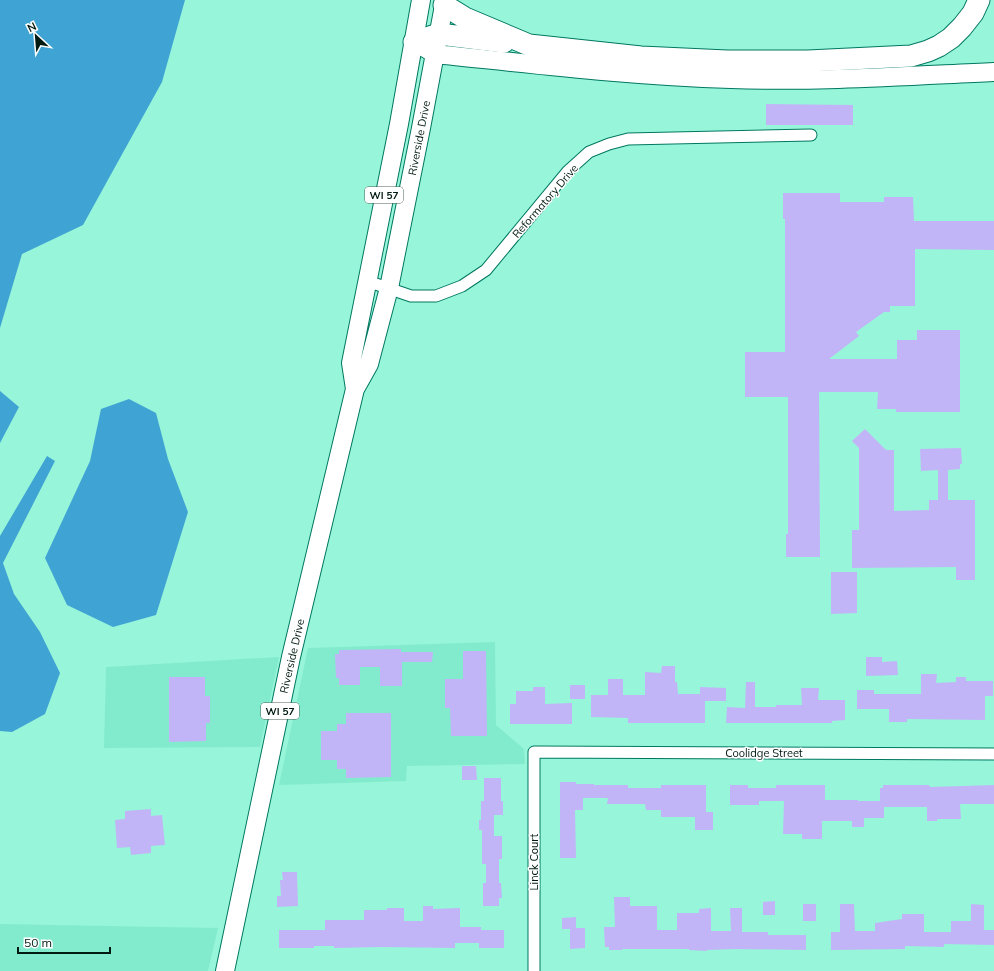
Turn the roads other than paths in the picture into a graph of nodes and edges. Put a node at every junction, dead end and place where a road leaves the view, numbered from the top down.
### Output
1 (421, 0) edge
2 (979, 0) edge
3 (444, 3) edge
4 (414, 42) junction
5 (437, 44) junction
6 (529, 45) junction
7 (994, 72) edge
8 (811, 135) dead end
9 (367, 281) junction
10 (389, 288) junction
11 (355, 389) junction
12 (534, 752) joint
13 (994, 754) edge
14 (225, 971) edge
15 (534, 971) edge

1 - 4 main road, Riverside Drive / WI 57
2 - 6 highway
3 - 5 main road, Riverside Drive / WI 57
3 - 6 highway
4 - 5 highway
4 - 9 main road, Riverside Drive / WI 57
5 - 6 highway
5 - 7 main road
5 - 10 main road, Riverside Drive / WI 57
8 - 10 street, Reformatory Drive
9 - 10 street, Reformatory Drive
9 - 11 main road, Riverside Drive / WI 57
10 - 11 main road, Riverside Drive / WI 57
11 - 14 main road, Riverside Drive / WI 57
12 - 13 street, Coolidge Street
12 - 15 street, Linck Court

